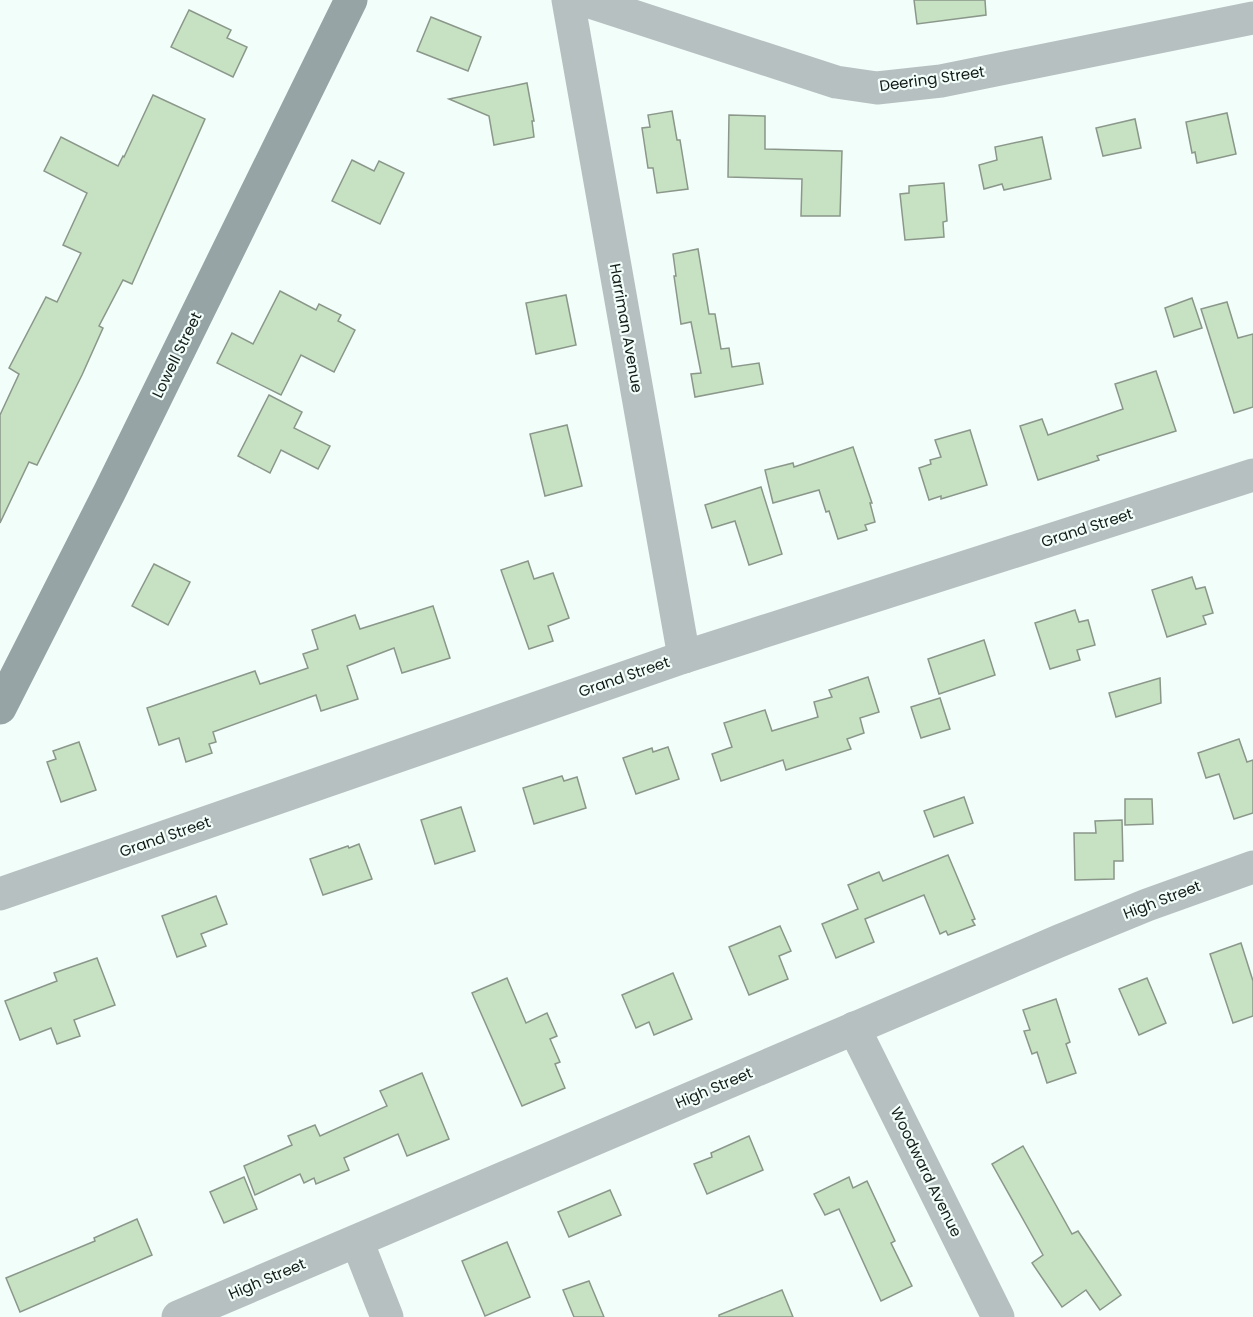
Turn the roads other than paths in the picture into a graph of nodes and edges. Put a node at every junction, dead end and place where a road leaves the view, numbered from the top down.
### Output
1 (351, 0) edge
2 (568, 0) edge
3 (584, 0) edge
4 (1253, 18) edge
5 (1253, 474) edge
6 (684, 657) junction
7 (0, 708) edge
8 (1253, 867) edge
9 (0, 894) edge
10 (854, 1028) junction
11 (357, 1241) junction
12 (178, 1317) edge
13 (387, 1317) edge
14 (998, 1317) edge

1 - 7 main road, Lowell Street
2 - 6 street, Harriman Avenue
3 - 4 street, Deering Street
5 - 6 street, Grand Street
6 - 9 street, Grand Street
8 - 10 street, High Street
10 - 11 street, High Street
10 - 14 street, Woodward Avenue
11 - 12 street, High Street
11 - 13 street

